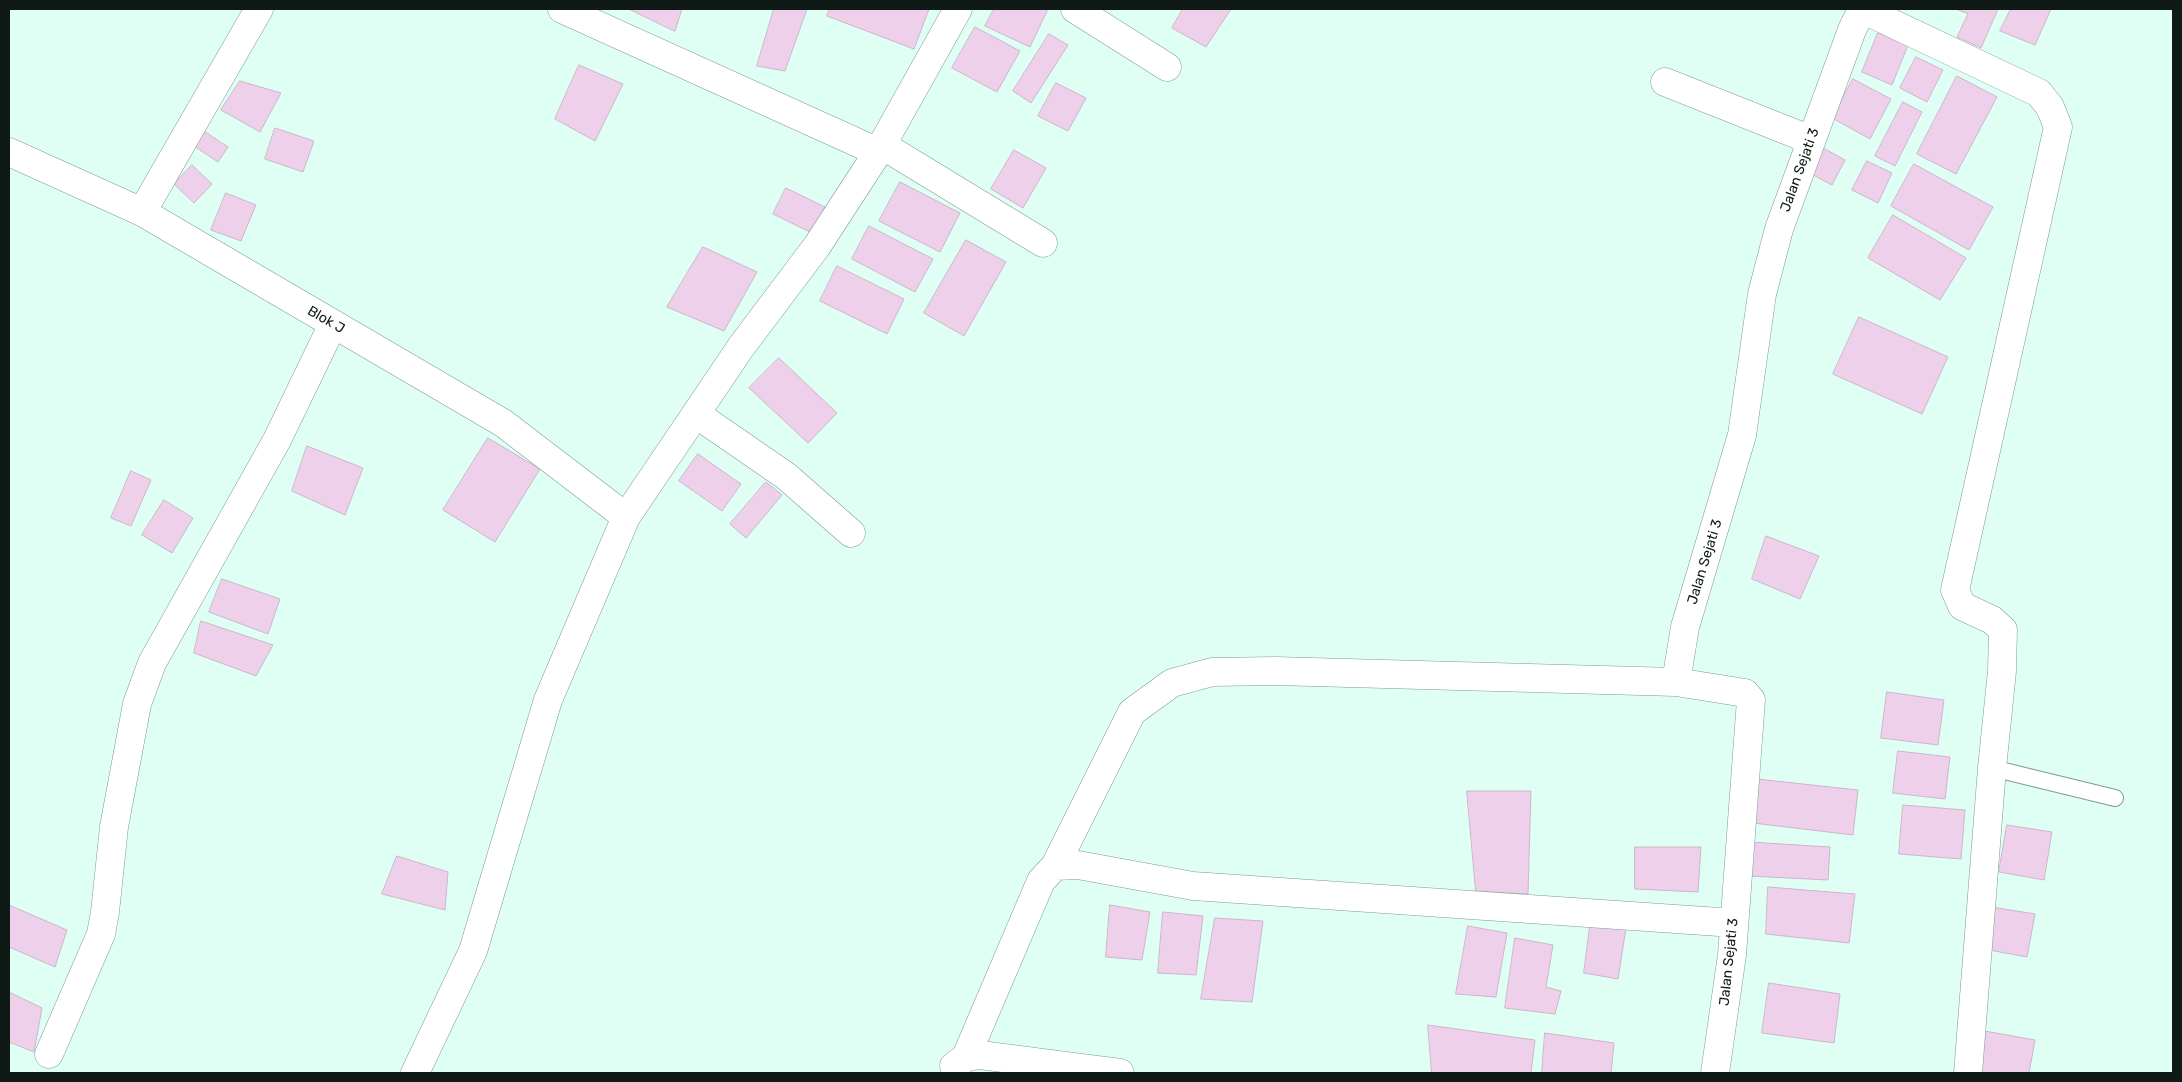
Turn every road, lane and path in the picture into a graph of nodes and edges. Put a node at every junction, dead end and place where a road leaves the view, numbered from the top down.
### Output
1 (259, 9) edge
2 (562, 9) edge
3 (958, 9) edge
4 (1076, 9) edge
5 (1862, 9) edge
6 (1167, 68) dead end
7 (1665, 82) dead end
8 (1811, 140) junction
9 (880, 149) junction
10 (9, 152) edge
11 (142, 212) junction
12 (1043, 243) dead end
13 (333, 324) junction
14 (696, 414) junction
15 (626, 518) junction
16 (850, 533) dead end
17 (1676, 682) junction
18 (1992, 768) junction
19 (2115, 798) dead end
20 (1055, 866) junction
21 (1734, 923) junction
22 (49, 1054) dead end
23 (415, 1073) edge
24 (1120, 1073) edge
25 (1715, 1073) edge
26 (1968, 1073) edge

1 - 11 street
2 - 9 street
3 - 9 street
4 - 6 street
5 - 8 street, Jalan Sejati 3
5 - 18 street
7 - 8 street
8 - 17 street, Jalan Sejati 3
9 - 12 street
9 - 14 street
10 - 11 street, Blok J
11 - 13 street, Blok J
13 - 15 street, Blok J
13 - 22 street
14 - 15 street
14 - 16 street
15 - 23 street
17 - 20 street
17 - 21 street, Jalan Sejati 3
18 - 19 lane
18 - 26 street
20 - 21 street
20 - 24 street
21 - 25 street, Jalan Sejati 3

